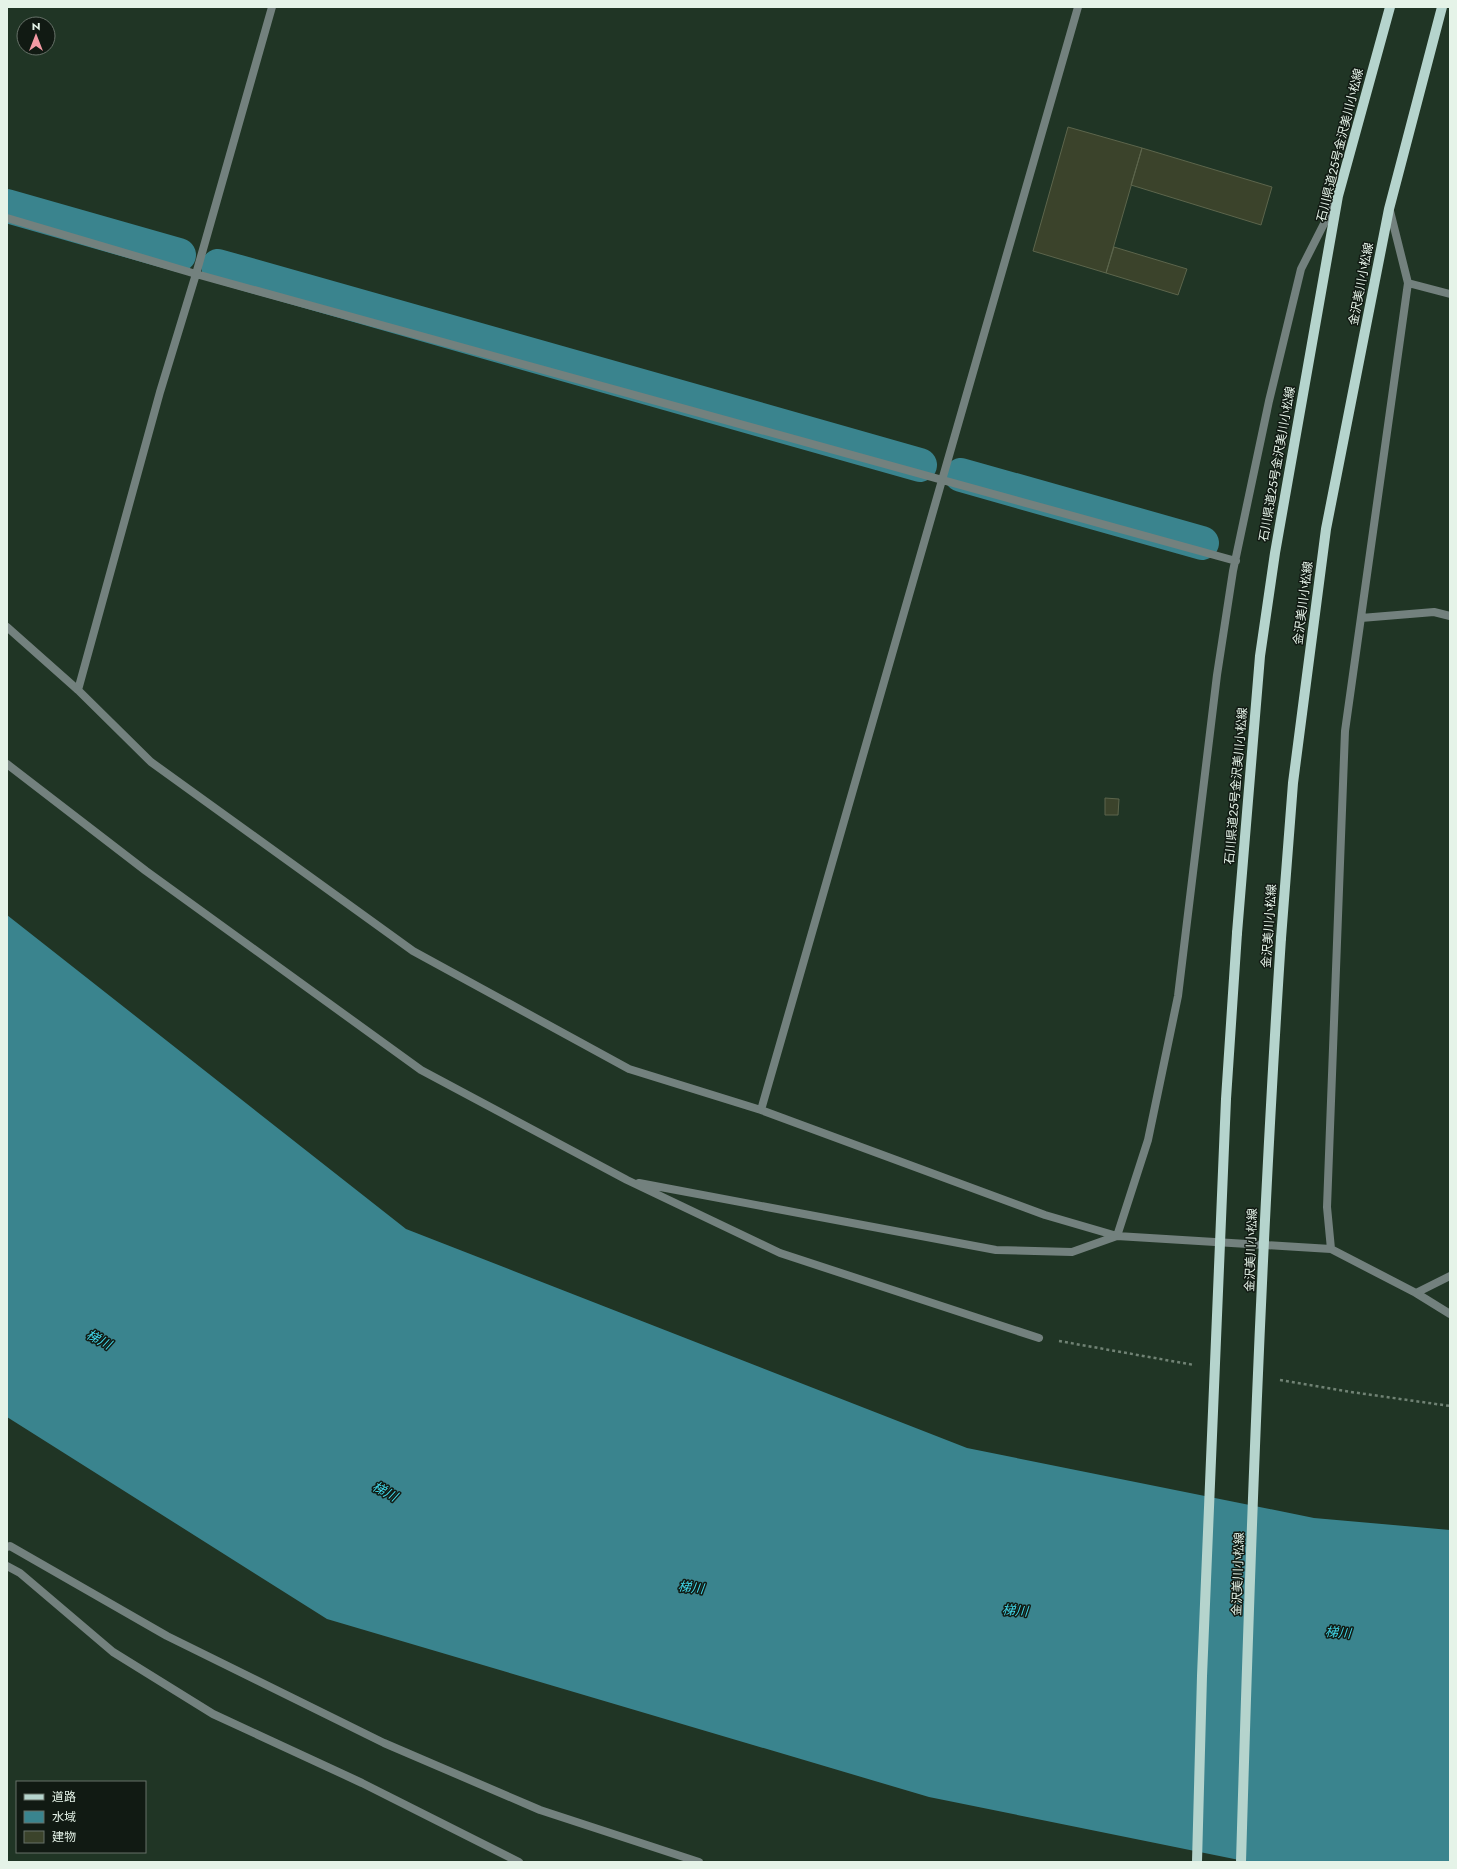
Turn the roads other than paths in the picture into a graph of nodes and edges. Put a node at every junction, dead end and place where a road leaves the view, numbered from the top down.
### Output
1 (272, 7) edge
2 (1078, 7) edge
3 (1390, 7) edge
4 (1442, 7) edge
5 (1338, 196) junction
6 (1389, 209) junction
7 (7, 218) edge
8 (196, 274) junction
9 (1408, 283) junction
10 (1450, 294) edge
11 (941, 481) junction
12 (1236, 561) junction
13 (1450, 616) edge
14 (1361, 618) junction
15 (7, 627) edge
16 (78, 690) junction
17 (7, 764) edge
18 (761, 1110) junction
19 (627, 1180) junction
20 (1117, 1236) junction
21 (1331, 1249) junction
22 (1450, 1276) edge
23 (1416, 1293) junction
24 (1450, 1314) edge
25 (1039, 1338) dead end
26 (7, 1547) edge
27 (7, 1566) edge
28 (519, 1862) edge
29 (699, 1862) edge
30 (1197, 1862) edge
31 (1241, 1862) edge

1 - 8 street
2 - 11 street
3 - 5 main road, 石川県道25号金沢美川小松線
4 - 6 main road, 金沢美川小松線
5 - 12 street
5 - 30 main road, 石川県道25号金沢美川小松線, bridge
6 - 9 street
6 - 31 main road, 金沢美川小松線, bridge
7 - 8 street
8 - 11 street
8 - 16 street
9 - 10 street
9 - 14 street
11 - 12 street
11 - 18 street
12 - 20 street
13 - 14 street
14 - 21 street
15 - 16 street
16 - 18 street
17 - 19 street
18 - 20 street
19 - 20 street
19 - 25 street
20 - 21 street
21 - 23 street
22 - 23 street
23 - 24 street
26 - 29 street
27 - 28 street

